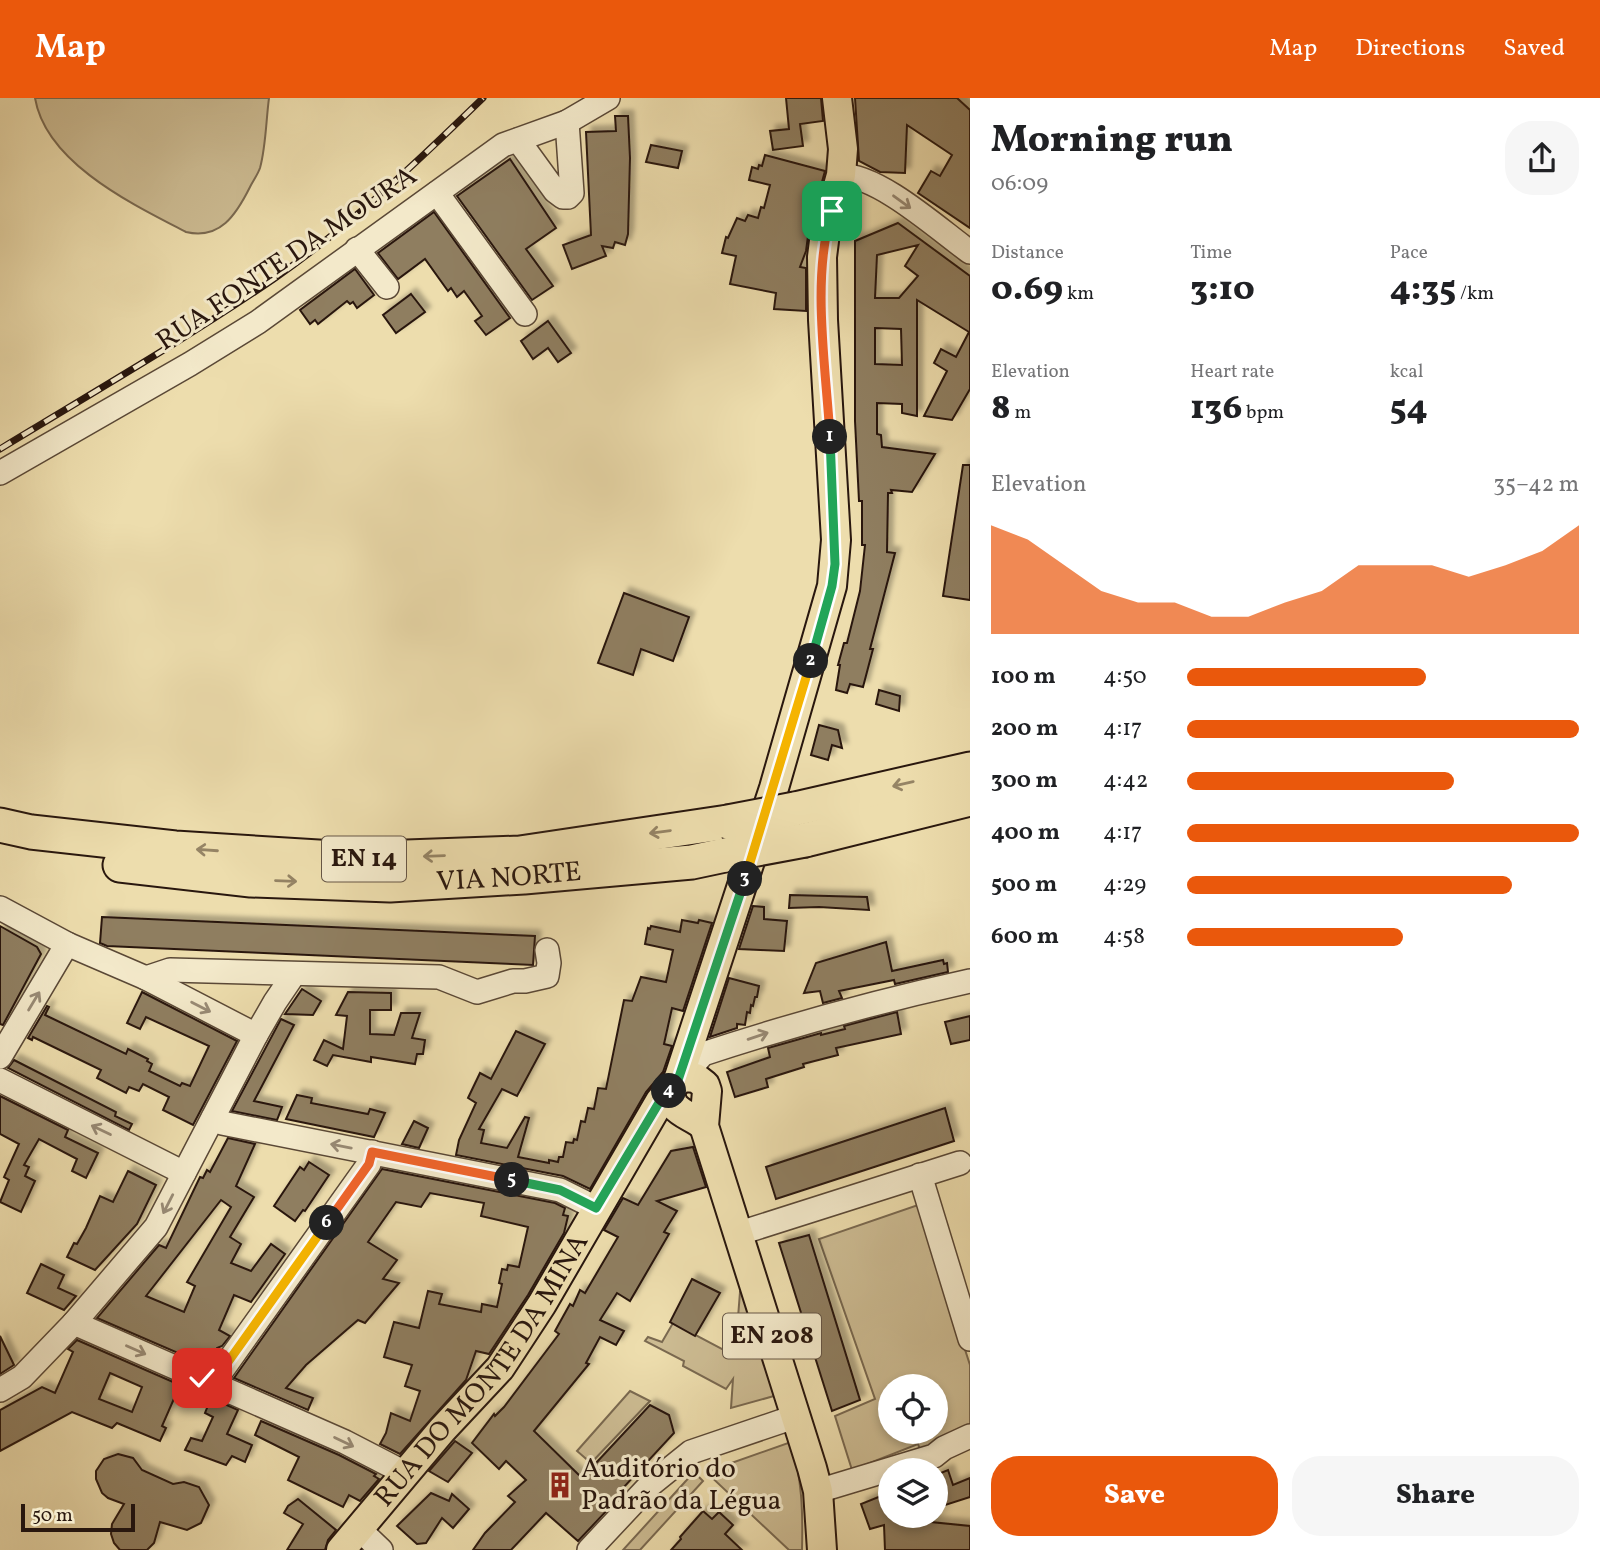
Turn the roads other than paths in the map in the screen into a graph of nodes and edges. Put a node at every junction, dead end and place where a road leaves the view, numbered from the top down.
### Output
1 (608, 98) edge
2 (837, 98) edge
3 (567, 122) junction
4 (518, 140) junction
5 (841, 175) junction
6 (437, 194) junction
7 (357, 248) junction
8 (970, 252) edge
9 (387, 287) dead end
10 (525, 314) dead end
11 (0, 473) edge
12 (970, 769) edge
13 (970, 799) edge
14 (800, 824) junction
15 (0, 825) edge
16 (0, 846) edge
17 (0, 908) edge
18 (67, 944) junction
19 (547, 950) dead end
20 (294, 974) junction
21 (146, 978) junction
22 (970, 981) edge
23 (256, 1035) junction
24 (0, 1057) edge
25 (0, 1080) edge
26 (686, 1092) junction
27 (213, 1118) junction
28 (372, 1152) junction
29 (960, 1163) dead end
30 (184, 1173) junction
31 (920, 1175) junction
32 (596, 1208) junction
33 (740, 1233) junction
34 (74, 1323) junction
35 (970, 1339) edge
36 (213, 1383) junction
37 (0, 1390) edge
38 (797, 1416) junction
39 (970, 1436) edge
40 (405, 1474) junction
41 (818, 1491) junction
42 (359, 1529) junction
43 (341, 1550) edge
44 (381, 1550) edge
45 (589, 1550) edge
46 (822, 1550) edge

1 - 3 street, RUA FONTE DA MOURA
2 - 5 main road, RUA DO MONTE DA MINA
3 - 4 street, RUA FONTE DA MOURA
3 - 4 street
4 - 6 street, RUA FONTE DA MOURA
5 -> 8 street
5 - 26 main road, RUA DO MONTE DA MINA
6 - 7 street, RUA FONTE DA MOURA
6 - 10 street
7 - 9 street
7 - 11 street, RUA FONTE DA MOURA
12 -> 14 highway, VIA NORTE / EN 14
13 - 14 highway, VIA NORTE / EN 14
14 -> 15 highway, VIA NORTE / EN 14, bridge
16 -> 14 highway, VIA NORTE / EN 14, bridge
17 - 18 street
18 - 21 street
24 -> 18 street
19 - 20 street
20 - 21 street
20 - 23 street
21 -> 23 street
26 -> 22 street
23 - 27 street
30 -> 25 street
26 - 32 main road, RUA DO MONTE DA MINA
26 - 33 main road, EN 208
28 -> 27 street
27 - 30 street
28 - 32 street
28 - 36 street
29 - 31 street
30 -> 34 street
31 - 33 street
31 - 35 street
32 - 40 main road, RUA DO MONTE DA MINA
33 - 38 main road, EN 208
34 -> 36 street
34 - 37 street
36 -> 40 street
38 - 41 main road, EN 208
38 - 45 street
39 - 41 street
40 - 42 main road, RUA DO MONTE DA MINA
41 - 46 main road, EN 208
42 - 43 main road, RUA DO MONTE DA MINA
42 - 44 street

